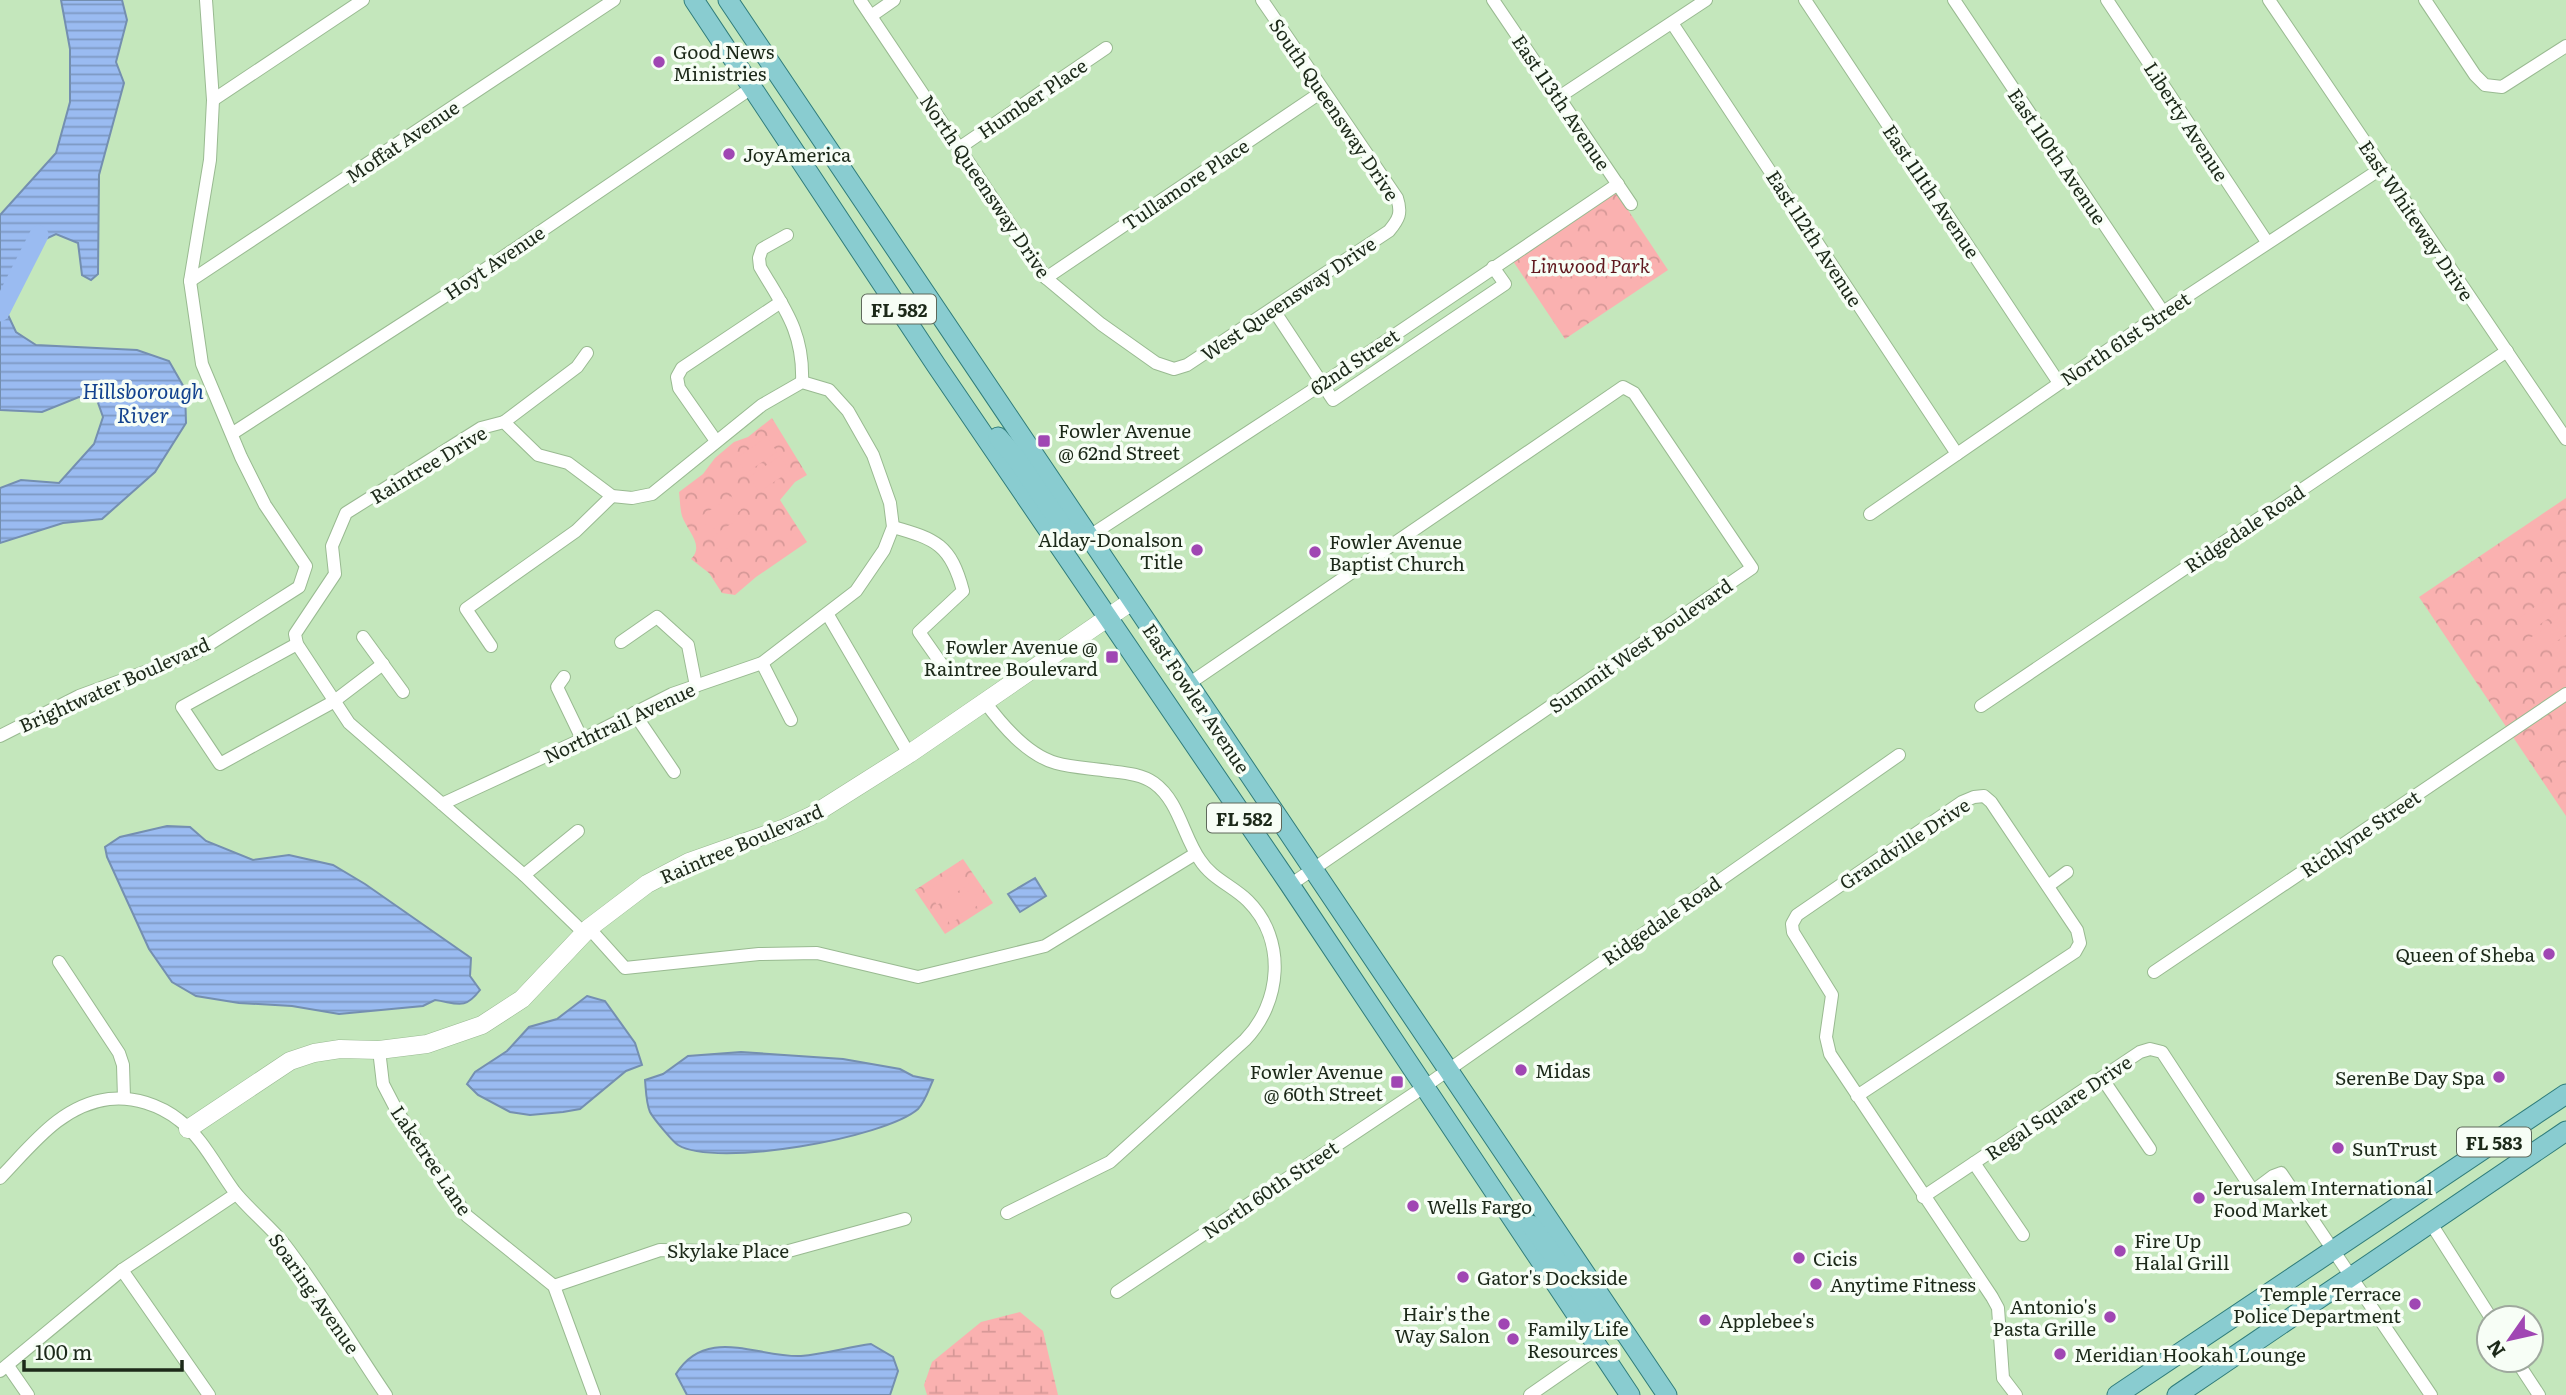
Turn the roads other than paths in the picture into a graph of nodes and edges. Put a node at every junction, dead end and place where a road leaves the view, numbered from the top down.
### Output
1 (206, 0) edge
2 (363, 0) edge
3 (614, 0) edge
4 (694, 0) edge
5 (728, 0) edge
6 (860, 0) edge
7 (894, 0) edge
8 (1262, 0) edge
9 (1493, 0) edge
10 (1706, 0) edge
11 (1805, 0) edge
12 (1954, 0) edge
13 (2107, 0) edge
14 (2269, 0) edge
15 (2425, 0) edge
16 (871, 16) junction
17 (1672, 23) junction
18 (2566, 47) edge
19 (1106, 48) dead end
20 (753, 88) junction
21 (1323, 91) junction
22 (1559, 97) junction
23 (213, 100) junction
24 (959, 148) junction
25 (2382, 167) junction
26 (1618, 184) junction
27 (1631, 204) dead end
28 (1398, 220) joint
29 (787, 235) dead end
30 (2267, 242) junction
31 (1493, 267) junction
32 (1046, 278) junction
33 (190, 281) junction
34 (781, 302) junction
35 (1273, 309) junction
36 (2162, 312) junction
37 (2507, 351) junction
38 (587, 353) dead end
39 (936, 365) junction
40 (1174, 369) joint
41 (802, 382) junction
42 (2059, 383) junction
43 (1322, 384) junction
44 (504, 422) junction
45 (233, 433) junction
46 (2566, 439) edge
47 (716, 441) junction
48 (1957, 454) junction
49 (612, 496) junction
50 (1870, 514) dead end
51 (893, 527) junction
52 (1088, 537) junction
53 (1132, 601) junction
54 (828, 615) junction
55 (1108, 617) junction
56 (363, 637) dead end
57 (621, 642) dead end
58 (297, 644) junction
59 (491, 646) dead end
60 (762, 663) junction
61 (383, 664) junction
62 (945, 669) dead end
63 (564, 677) dead end
64 (1187, 684) junction
65 (696, 685) junction
66 (403, 692) dead end
67 (2566, 694) edge
68 (333, 702) junction
69 (985, 702) junction
70 (1981, 706) dead end
71 (634, 713) junction
72 (791, 720) dead end
73 (0, 736) edge
74 (582, 739) junction
75 (909, 754) junction
76 (1899, 755) dead end
77 (674, 772) dead end
78 (442, 804) junction
79 (578, 831) dead end
80 (1195, 854) junction
81 (1312, 871) junction
82 (2067, 872) dead end
83 (524, 876) junction
84 (1290, 885) junction
85 (2048, 886) junction
86 (587, 931) junction
87 (59, 962) dead end
88 (2154, 972) dead end
89 (379, 1050) junction
90 (1446, 1070) junction
91 (2102, 1078) junction
92 (1424, 1087) junction
93 (2566, 1094) edge
94 (1857, 1096) junction
95 (124, 1098) junction
96 (188, 1129) junction
97 (2566, 1131) edge
98 (2150, 1149) dead end
99 (1974, 1163) junction
100 (0, 1178) edge
101 (236, 1194) junction
102 (1923, 1197) junction
103 (1508, 1211) junction
104 (1007, 1213) dead end
105 (905, 1219) dead end
106 (2431, 1223) junction
107 (2023, 1235) dead end
108 (2333, 1250) junction
109 (122, 1270) junction
110 (2351, 1276) junction
111 (554, 1286) junction
112 (1117, 1292) dead end
113 (2482, 1304) edge
114 (1624, 1331) junction
115 (1599, 1348) junction
116 (4, 1369) edge
117 (2525, 1374) edge
118 (28, 1395) edge
119 (209, 1395) edge
120 (386, 1395) edge
121 (594, 1395) edge
122 (1530, 1395) edge
123 (1630, 1395) edge
124 (1667, 1395) edge
125 (2016, 1395) edge
126 (2118, 1395) edge
127 (2177, 1395) edge
128 (2431, 1395) edge
129 (2539, 1395) edge

1 - 23 street
2 - 23 street
3 - 33 street, Moffat Avenue
4 - 20 main road, East Fowler Avenue / FL 582
5 - 52 main road, East Fowler Avenue / FL 582
6 - 16 street, North Queensway Drive
7 - 16 street
8 - 21 street, South Queensway Drive
9 - 22 street, East 113th Avenue
10 - 17 street
11 - 42 street, East 111th Avenue
12 - 36 street, East 110th Avenue
13 - 30 street, Liberty Avenue
14 - 25 street, East Whiteway Drive
15 - 18 street
16 - 24 street, North Queensway Drive
17 - 22 street
17 - 48 street, East 112th Avenue
19 - 24 street, Humber Place
20 - 39 main road, East Fowler Avenue / FL 582
20 - 45 street, Hoyt Avenue
21 - 28 street, South Queensway Drive
21 - 32 street, Tullamore Place
22 - 26 street, East 113th Avenue
23 - 33 street
24 - 32 street, North Queensway Drive
25 - 30 street, North 61st Street
25 - 37 street, East Whiteway Drive
26 - 27 street, East 113th Avenue
26 - 31 street, 62nd Street
28 - 35 street, West Queensway Drive
29 - 34 street
30 - 36 street, North 61st Street
31 - 43 street, 62nd Street
31 - 43 street
32 - 40 street, North Queensway Drive
33 - 45 street
34 - 41 street
34 - 47 street
35 - 40 street, West Queensway Drive
35 - 43 street
36 - 42 street, North 61st Street
37 - 46 street, East Whiteway Drive
37 - 70 street, Ridgedale Road
38 - 44 street
39 - 52 main road
39 - 55 main road, East Fowler Avenue / FL 582
41 - 47 street
41 - 51 street
42 - 48 street, North 61st Street
43 - 52 street, 62nd Street
44 - 49 street, Raintree Drive
44 - 58 street, Raintree Drive
45 - 73 street, Brightwater Boulevard
47 - 49 street
48 - 50 street, North 61st Street
49 - 59 street
51 - 54 street
51 - 62 street
52 - 53 main road, East Fowler Avenue / FL 582
53 - 55 street, Raintree Boulevard
53 - 64 main road, East Fowler Avenue / FL 582
54 - 60 street, Northtrail Avenue
54 - 75 street
55 - 69 street, Raintree Boulevard
55 - 84 main road, East Fowler Avenue / FL 582
56 - 61 street
57 - 65 street
58 - 68 street
58 - 68 street
60 - 65 street, Northtrail Avenue
60 - 72 street
61 - 66 street
61 - 68 street
63 - 74 street
64 - 81 main road, East Fowler Avenue / FL 582
64 - 81 street, Summit West Boulevard
65 - 71 street, Northtrail Avenue
67 - 88 street, Richlyne Street
68 - 78 street
69 - 75 street, Raintree Boulevard
69 - 80 street
71 - 74 street, Northtrail Avenue
71 - 77 street
74 - 78 street, Northtrail Avenue
75 - 86 street, Raintree Boulevard
76 - 90 street, Ridgedale Road
78 - 83 street
79 - 83 street
80 - 86 street
80 - 104 street
81 - 84 street, Summit West Boulevard
81 - 90 main road, East Fowler Avenue / FL 582
82 - 85 street
83 - 86 street
84 - 92 main road, East Fowler Avenue / FL 582
85 - 94 street, Grandville Drive
85 - 94 street, Grandville Drive
86 - 89 street, Raintree Boulevard
87 - 95 street
89 - 96 street, Raintree Boulevard
89 - 111 street, Laketree Lane
90 - 92 street, Ridgedale Road
90 - 114 main road, East Fowler Avenue / FL 582
91 - 98 street
91 - 99 street, Regal Square Drive
91 - 108 street, Regal Square Drive
92 - 103 main road, East Fowler Avenue / FL 582
92 - 112 street, North 60th Street
93 - 108 main road, FL 583
94 - 102 street, Grandville Drive
95 - 96 street
95 - 100 street
96 - 101 street, Soaring Avenue
97 - 106 main road, FL 583
99 - 102 street, Regal Square Drive
99 - 107 street
101 - 109 street
101 - 120 street, Soaring Avenue
102 - 125 street, Grandville Drive
103 - 114 main road
103 - 115 main road, East Fowler Avenue / FL 582
105 - 111 street, Skylake Place
106 - 110 main road, FL 583
106 - 113 street
108 - 110 street
108 - 126 main road, FL 583
109 - 116 street
109 - 119 street
110 - 127 main road, FL 583
110 - 128 street
111 - 121 street
114 - 124 main road, East Fowler Avenue / FL 582
115 - 122 street
115 - 123 main road, East Fowler Avenue / FL 582
116 - 118 street
117 - 129 street

